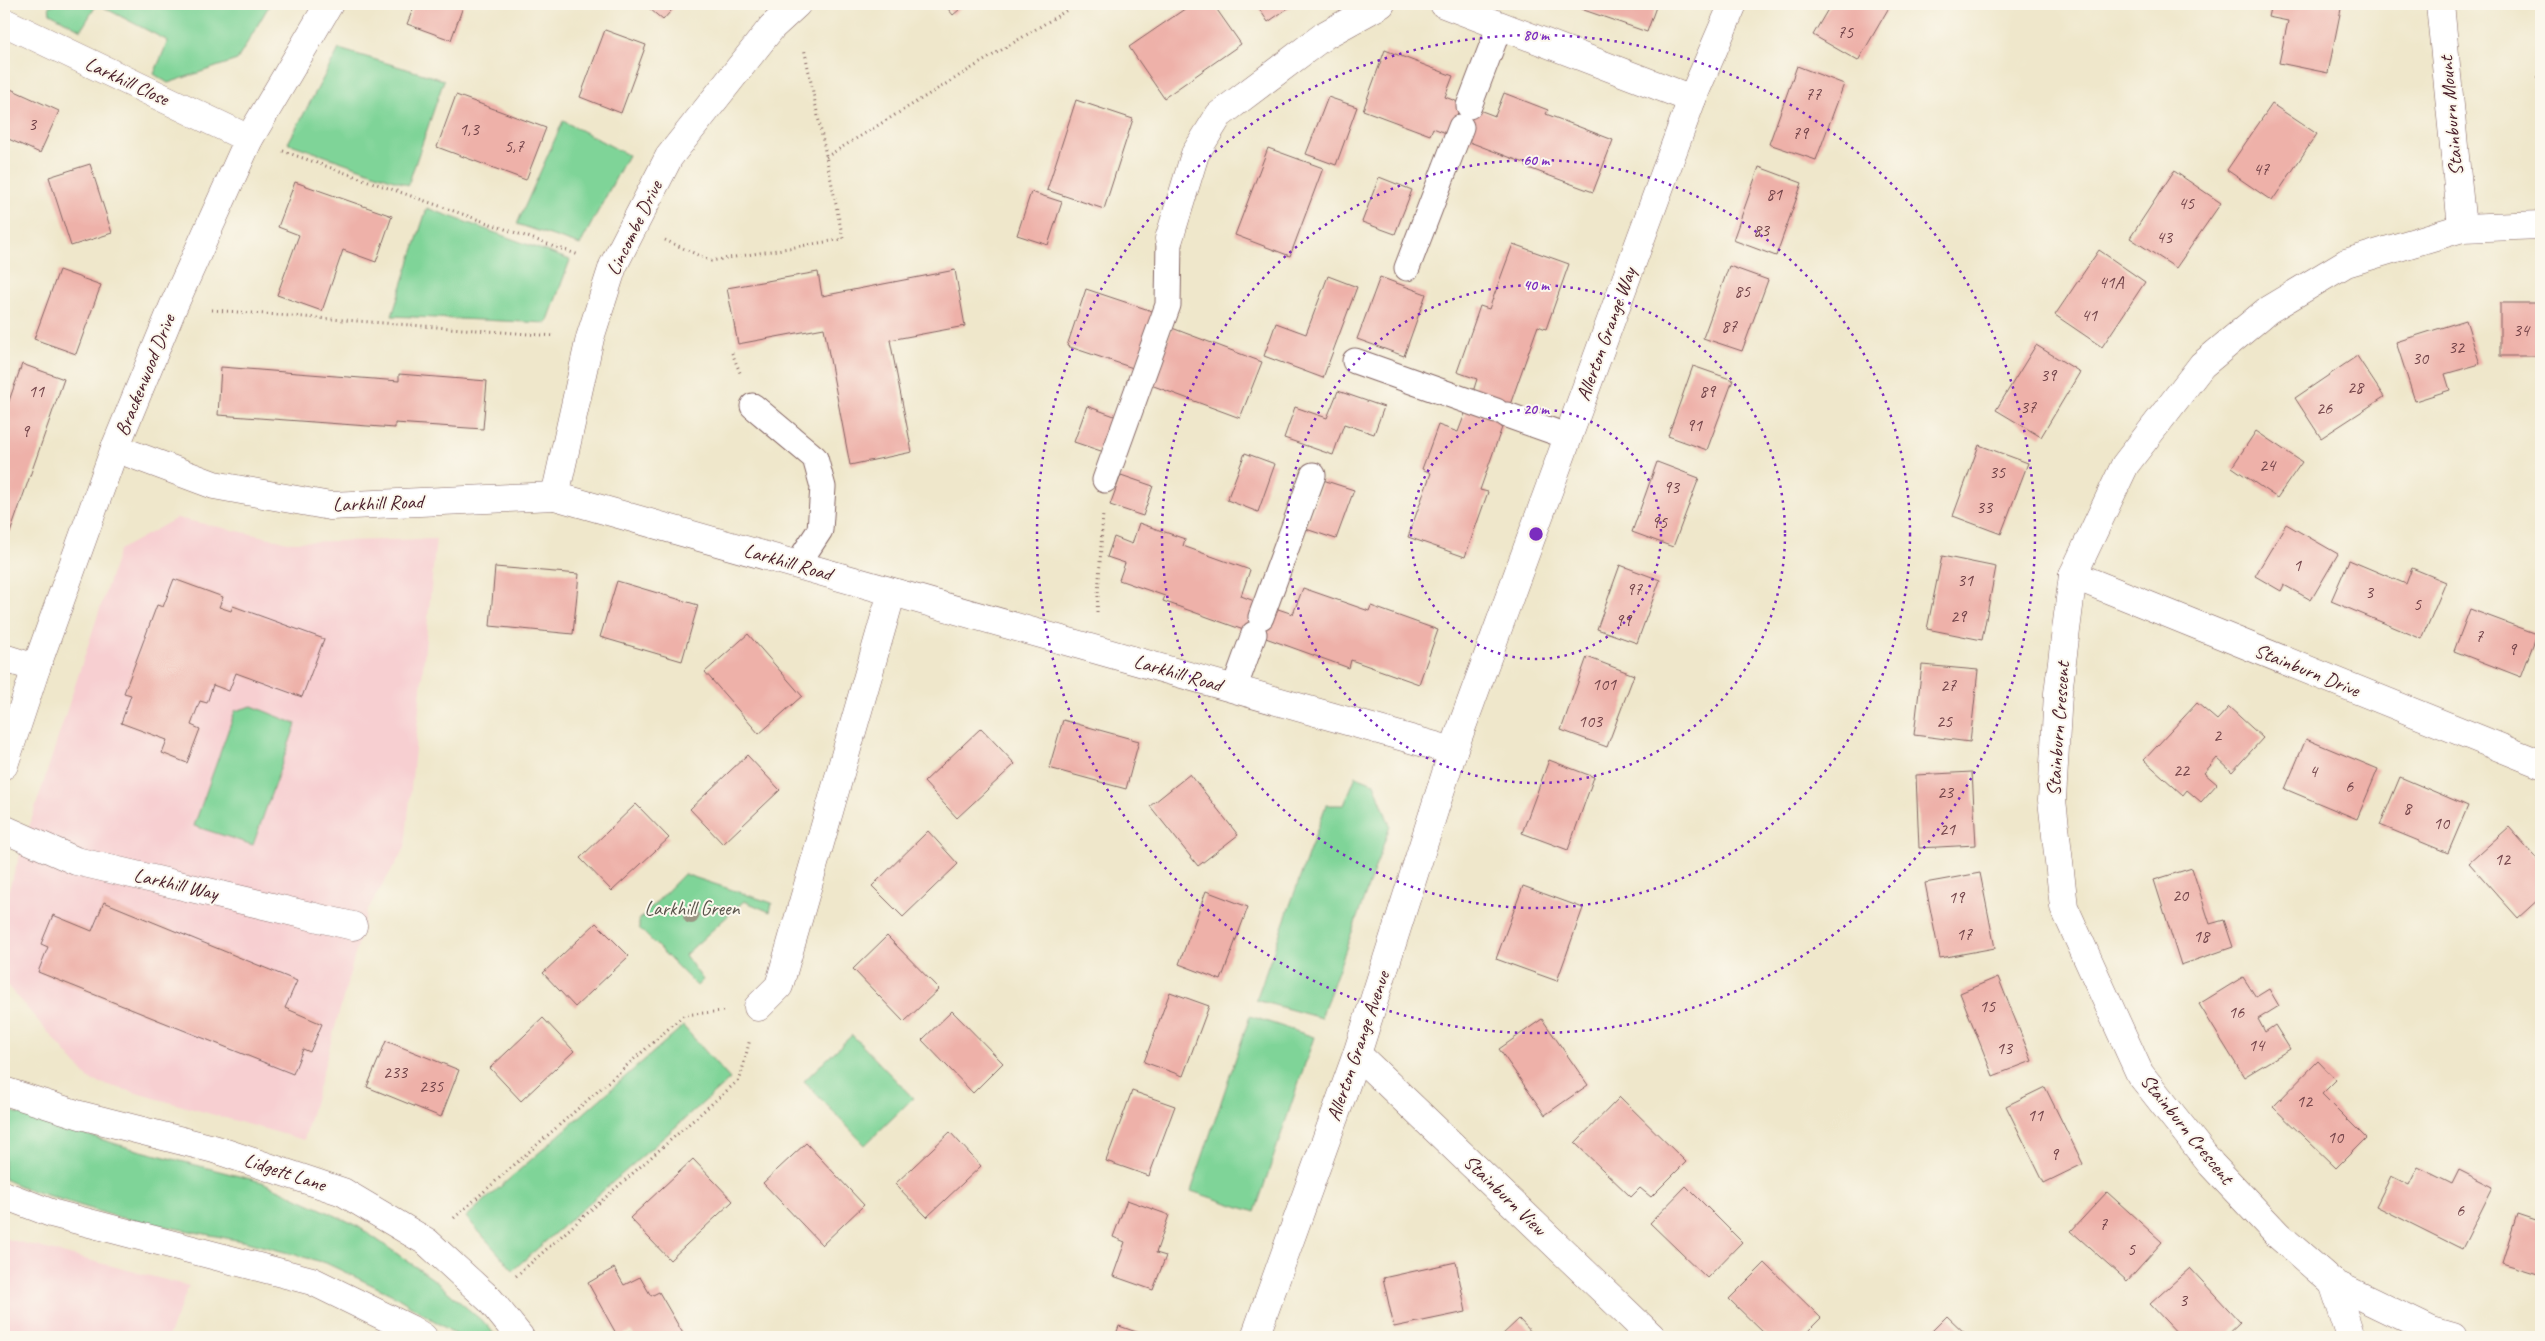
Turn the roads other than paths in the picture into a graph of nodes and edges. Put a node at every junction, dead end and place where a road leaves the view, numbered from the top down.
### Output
1 (329, 4) edge
2 (1381, 4) edge
3 (1444, 4) edge
4 (1733, 4) edge
5 (2440, 4) edge
6 (796, 5) edge
7 (1486, 15) edge
8 (4, 22) edge
9 (1692, 99) junction
10 (249, 139) junction
11 (2541, 225) edge
12 (2462, 228) junction
13 (1169, 239) joint
14 (1407, 268) dead end
15 (1355, 361) dead end
16 (753, 406) dead end
17 (1569, 437) junction
18 (116, 448) junction
19 (1313, 475) dead end
20 (1105, 480) road end
21 (555, 496) junction
22 (797, 565) junction
23 (2073, 575) junction
24 (892, 592) junction
25 (4, 658) edge
26 (36, 668) junction
27 (1234, 689) junction
28 (1453, 751) junction
29 (2541, 764) edge
30 (4, 765) edge
31 (4, 829) edge
32 (353, 926) dead end
33 (758, 1007) road end
34 (1358, 1054) junction
35 (4, 1091) edge
36 (4, 1195) edge
37 (2333, 1283) junction
38 (423, 1337) edge
39 (520, 1337) edge
40 (1255, 1337) edge
41 (1652, 1337) edge
42 (2351, 1337) edge
43 (2453, 1337) edge

1 - 10 street, Brackenwood Drive
2 - 13 street
3 - 7 street
4 - 9 street, Allerton Grange Way
5 - 12 street, Stainburn Mount
6 - 21 street, Lincombe Drive
7 - 9 street
7 - 14 lane
8 - 10 street, Larkhill Close
9 - 17 street, Allerton Grange Way
10 - 18 street, Brackenwood Drive
11 - 12 street, Stainburn Crescent
12 - 23 street, Stainburn Crescent
13 - 20 lane
15 - 17 lane
16 - 22 lane
17 - 28 street, Allerton Grange Way
18 - 21 street, Larkhill Road
18 - 26 street, Brackenwood Drive
19 - 27 lane
21 - 22 street, Larkhill Road
22 - 24 street, Larkhill Road
23 - 29 street, Stainburn Drive
23 - 37 street, Stainburn Crescent
24 - 27 street, Larkhill Road
24 - 33 street
25 - 26 street
26 - 30 street, Brackenwood Drive
27 - 28 street, Larkhill Road
28 - 34 street, Allerton Grange Avenue
31 - 32 street, Larkhill Way
34 - 40 street, Allerton Grange Avenue
34 - 41 street, Stainburn View
35 - 39 street, Lidgett Lane
36 - 38 street
37 - 42 street
37 - 43 street, Stainburn Crescent

